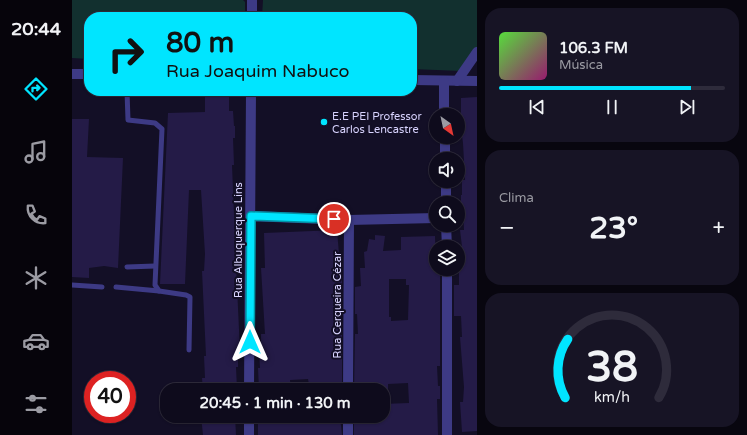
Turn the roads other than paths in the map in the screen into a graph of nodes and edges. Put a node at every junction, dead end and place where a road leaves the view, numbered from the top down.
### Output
1 (252, 0) edge
2 (252, 12) edge
3 (477, 52) edge
4 (72, 74) edge
5 (84, 74) edge
6 (417, 80) edge
7 (444, 81) junction
8 (457, 81) junction
9 (477, 81) edge
10 (127, 96) edge
11 (251, 96) edge
12 (444, 108) edge
13 (251, 216) junction
14 (429, 218) edge
15 (349, 220) junction
16 (155, 266) junction
17 (127, 267) dead end
18 (447, 276) edge
19 (72, 284) edge
20 (102, 287) dead end
21 (116, 288) dead end
22 (159, 291) junction
23 (189, 350) dead end
24 (249, 383) edge
25 (348, 383) edge
26 (249, 423) edge
27 (348, 423) edge
28 (249, 435) edge
29 (348, 435) edge
30 (447, 435) edge

1 - 2 street
3 - 8 street
4 - 5 street
6 - 7 street
7 - 8 street
7 - 12 street
8 - 9 street
10 - 16 lane
11 - 13 street, Rua Albuquerque Lins
13 - 15 street
13 - 24 street, Rua Albuquerque Lins
14 - 15 street
15 - 25 street, Rua Cerqueira Cézar
16 - 17 lane
16 - 22 lane
18 - 30 street
19 - 20 lane
21 - 22 lane
22 - 23 lane
26 - 28 street
27 - 29 street

